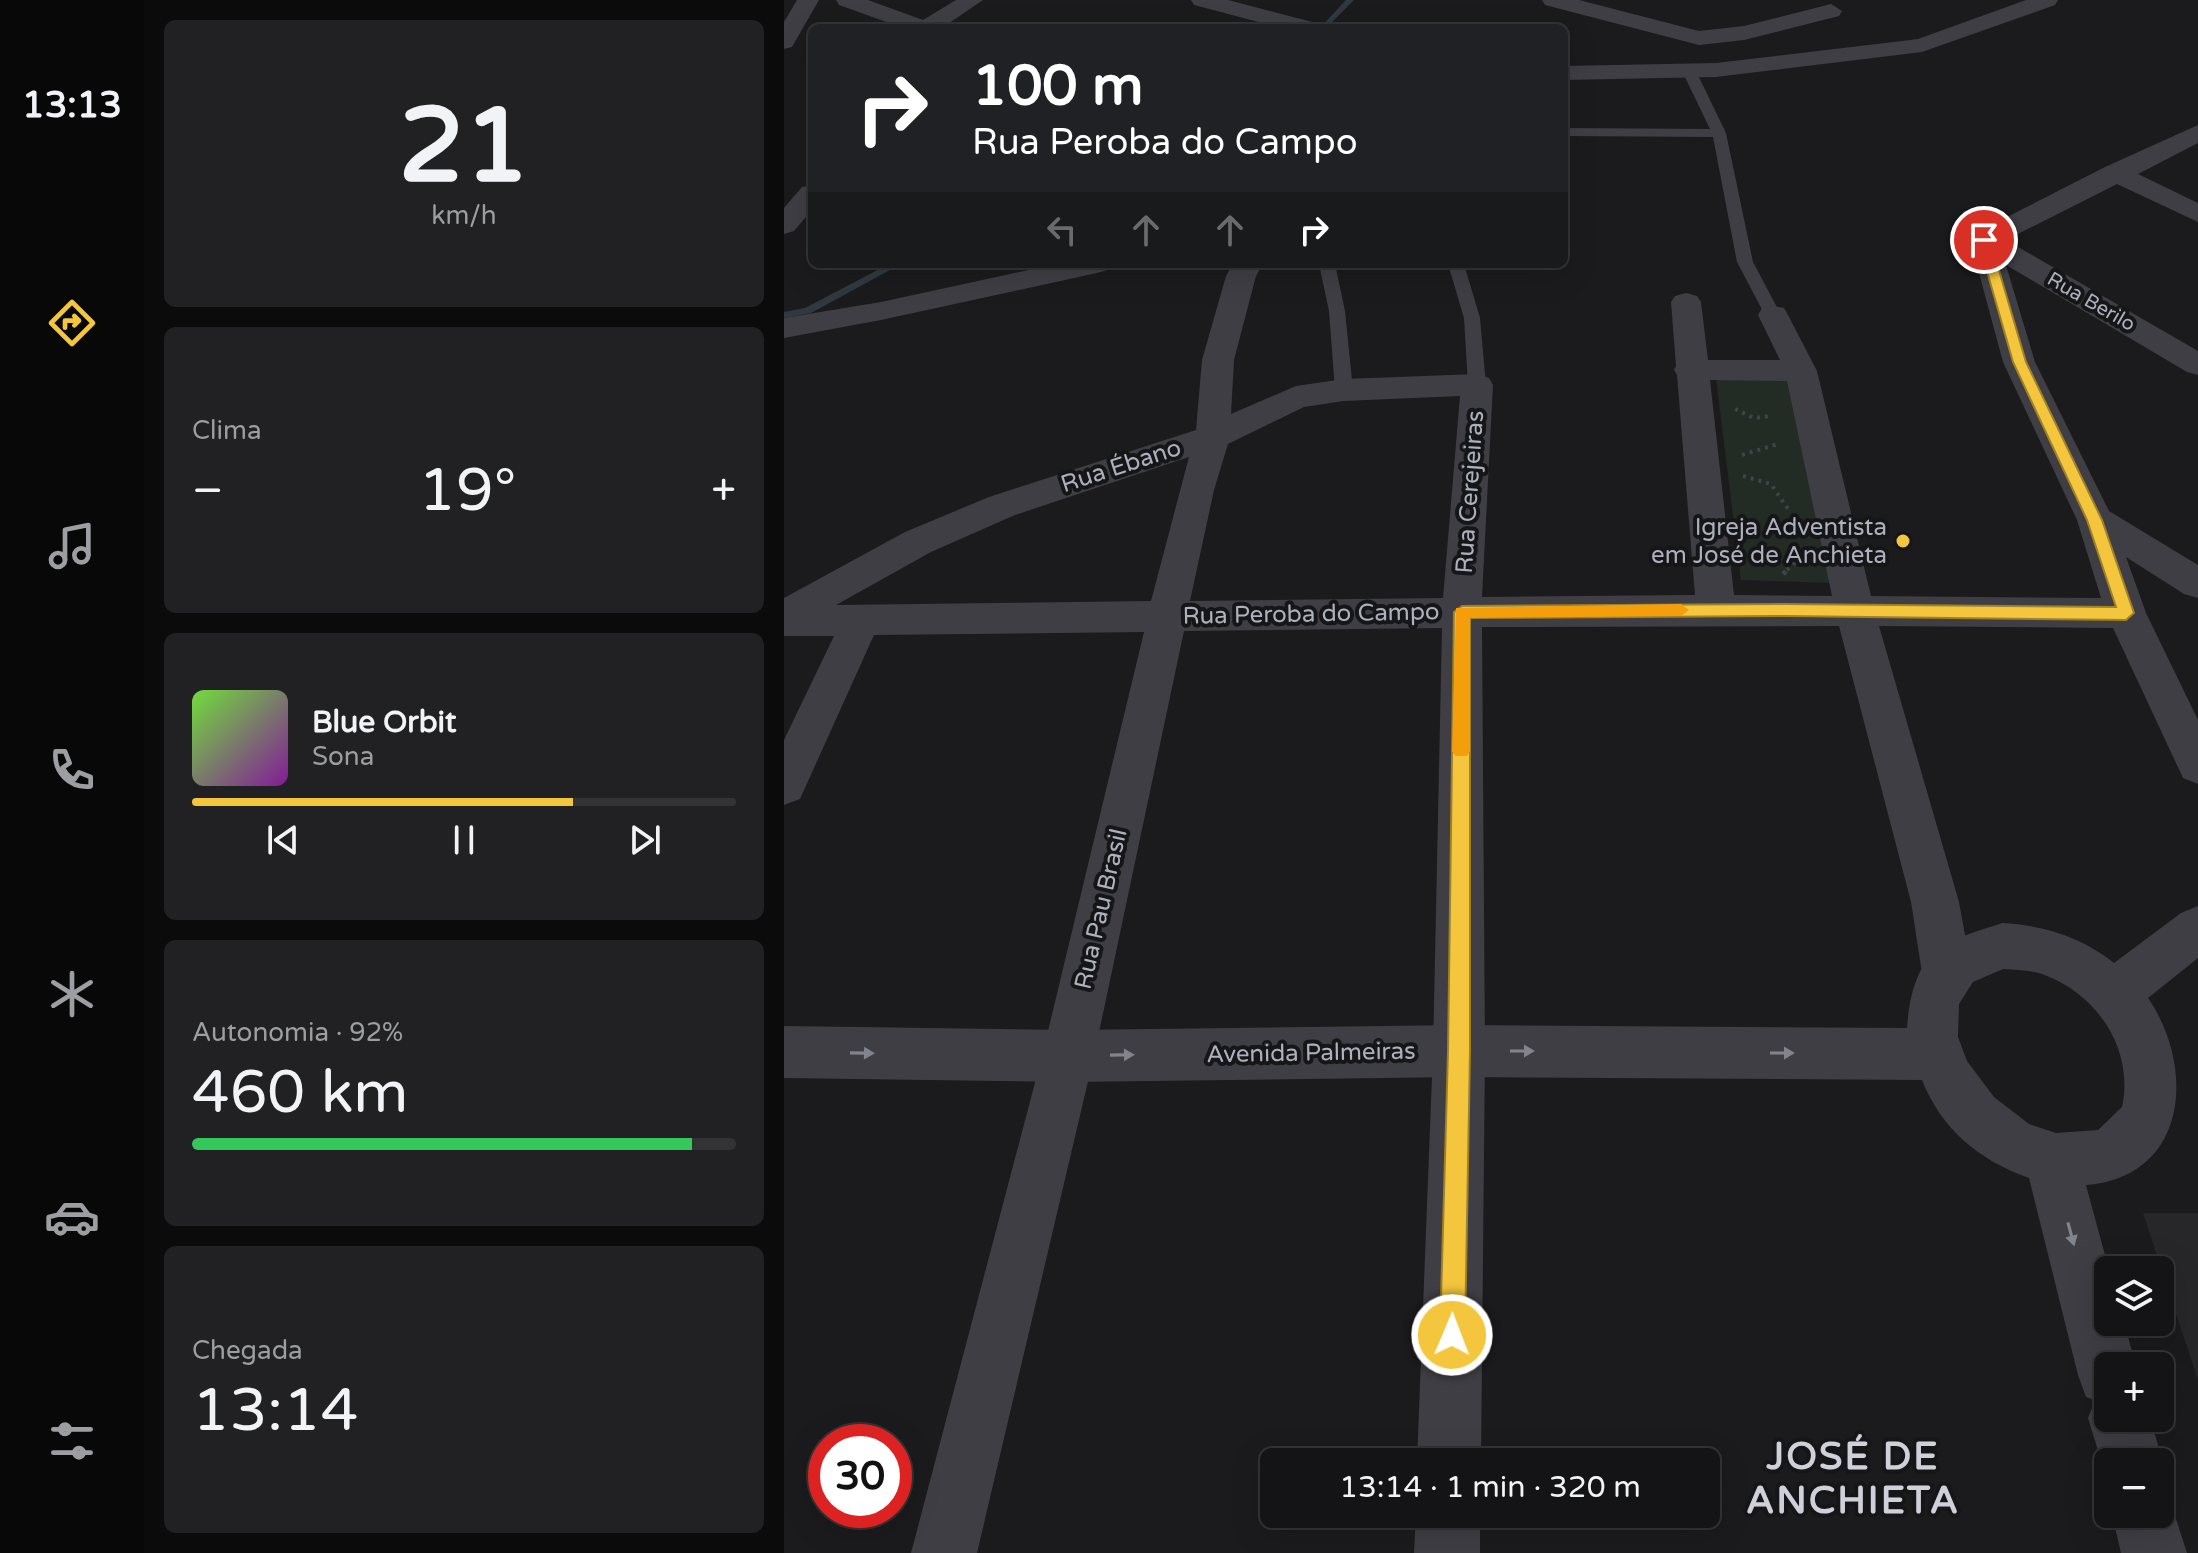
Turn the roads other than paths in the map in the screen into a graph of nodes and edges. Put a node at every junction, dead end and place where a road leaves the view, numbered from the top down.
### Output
1 (808, 0) edge
2 (847, 0) edge
3 (972, 0) edge
4 (1202, 0) edge
5 (2047, 0) edge
6 (1830, 6) edge
7 (1555, 8) edge
8 (1676, 12) dead end
9 (914, 24) edge
10 (932, 24) edge
11 (1293, 24) edge
12 (1699, 38) junction
13 (784, 42) edge
14 (1833, 58) junction
15 (1716, 70) junction
16 (1689, 71) junction
17 (1568, 73) edge
18 (1568, 132) edge
19 (1719, 133) junction
20 (2198, 133) edge
21 (2115, 173) junction
22 (804, 198) edge
23 (2198, 214) edge
24 (784, 225) edge
25 (1984, 240) junction
26 (1078, 268) edge
27 (1246, 268) edge
28 (1328, 268) edge
29 (1457, 268) edge
30 (1686, 302) dead end
31 (1773, 315) joint
32 (799, 326) edge
33 (2198, 365) edge
34 (1690, 370) junction
35 (1801, 371) junction
36 (1477, 385) junction
37 (1344, 390) junction
38 (1213, 437) junction
39 (2095, 520) junction
40 (2198, 584) edge
41 (1716, 610) junction
42 (1855, 611) junction
43 (1462, 612) junction
44 (2126, 613) junction
45 (1167, 616) junction
46 (784, 618) edge
47 (861, 620) junction
48 (2198, 765) edge
49 (784, 786) edge
50 (2198, 929) edge
51 (1947, 973) junction
52 (2113, 994) junction
53 (1459, 1051) junction
54 (784, 1052) edge
55 (1935, 1054) junction
56 (1068, 1056) junction
57 (2051, 1158) junction
58 (2102, 1352) edge
59 (1449, 1448) edge
60 (1448, 1528) edge
61 (2148, 1528) edge
62 (944, 1553) edge
63 (1447, 1553) edge
64 (2154, 1553) edge

1 - 13 street
2 - 9 street
3 - 10 street
4 - 11 street
5 - 14 street
6 - 12 street
6 - 14 street
7 - 12 street
8 - 12 street
12 - 15 street
14 - 15 street
15 - 16 street
16 - 17 street
16 - 19 lane
18 - 19 lane
19 - 31 lane
20 - 21 street
21 - 23 street
21 - 25 street
22 - 24 street
25 - 33 street, Rua Berilo
25 - 39 street
26 - 32 street
27 - 38 street, Rua Pau Brasil
28 - 37 lane
29 - 36 lane
30 - 34 street
31 - 35 street
34 - 35 street
34 - 41 street
35 - 42 street
36 - 37 street, Rua Ébano
36 - 43 street, Rua Cerejeiras
37 - 38 street, Rua Ébano
38 - 45 street, Rua Pau Brasil
38 - 46 street, Rua Ébano
39 - 40 street
39 - 44 street
41 - 42 street, Rua Peroba do Campo
41 - 43 street, Rua Peroba do Campo
42 - 44 street, Rua Peroba do Campo
42 - 51 street
43 - 45 street, Rua Peroba do Campo
43 - 53 street, Rua Cerejeiras
44 - 48 street
45 - 47 street, Rua Peroba do Campo
45 - 56 street, Rua Pau Brasil
46 - 47 street, Rua Peroba do Campo
47 - 49 street
50 - 52 street
51 - 52 street
51 - 55 street
52 - 57 street
53 -> 55 street, Avenida Palmeiras
56 -> 53 street, Avenida Palmeiras
53 - 59 street, Rua Cerejeiras
54 -> 56 street, Avenida Palmeiras
55 - 57 street
56 - 62 street, Rua Pau Brasil
57 -> 58 street
60 - 63 street
61 - 64 street

